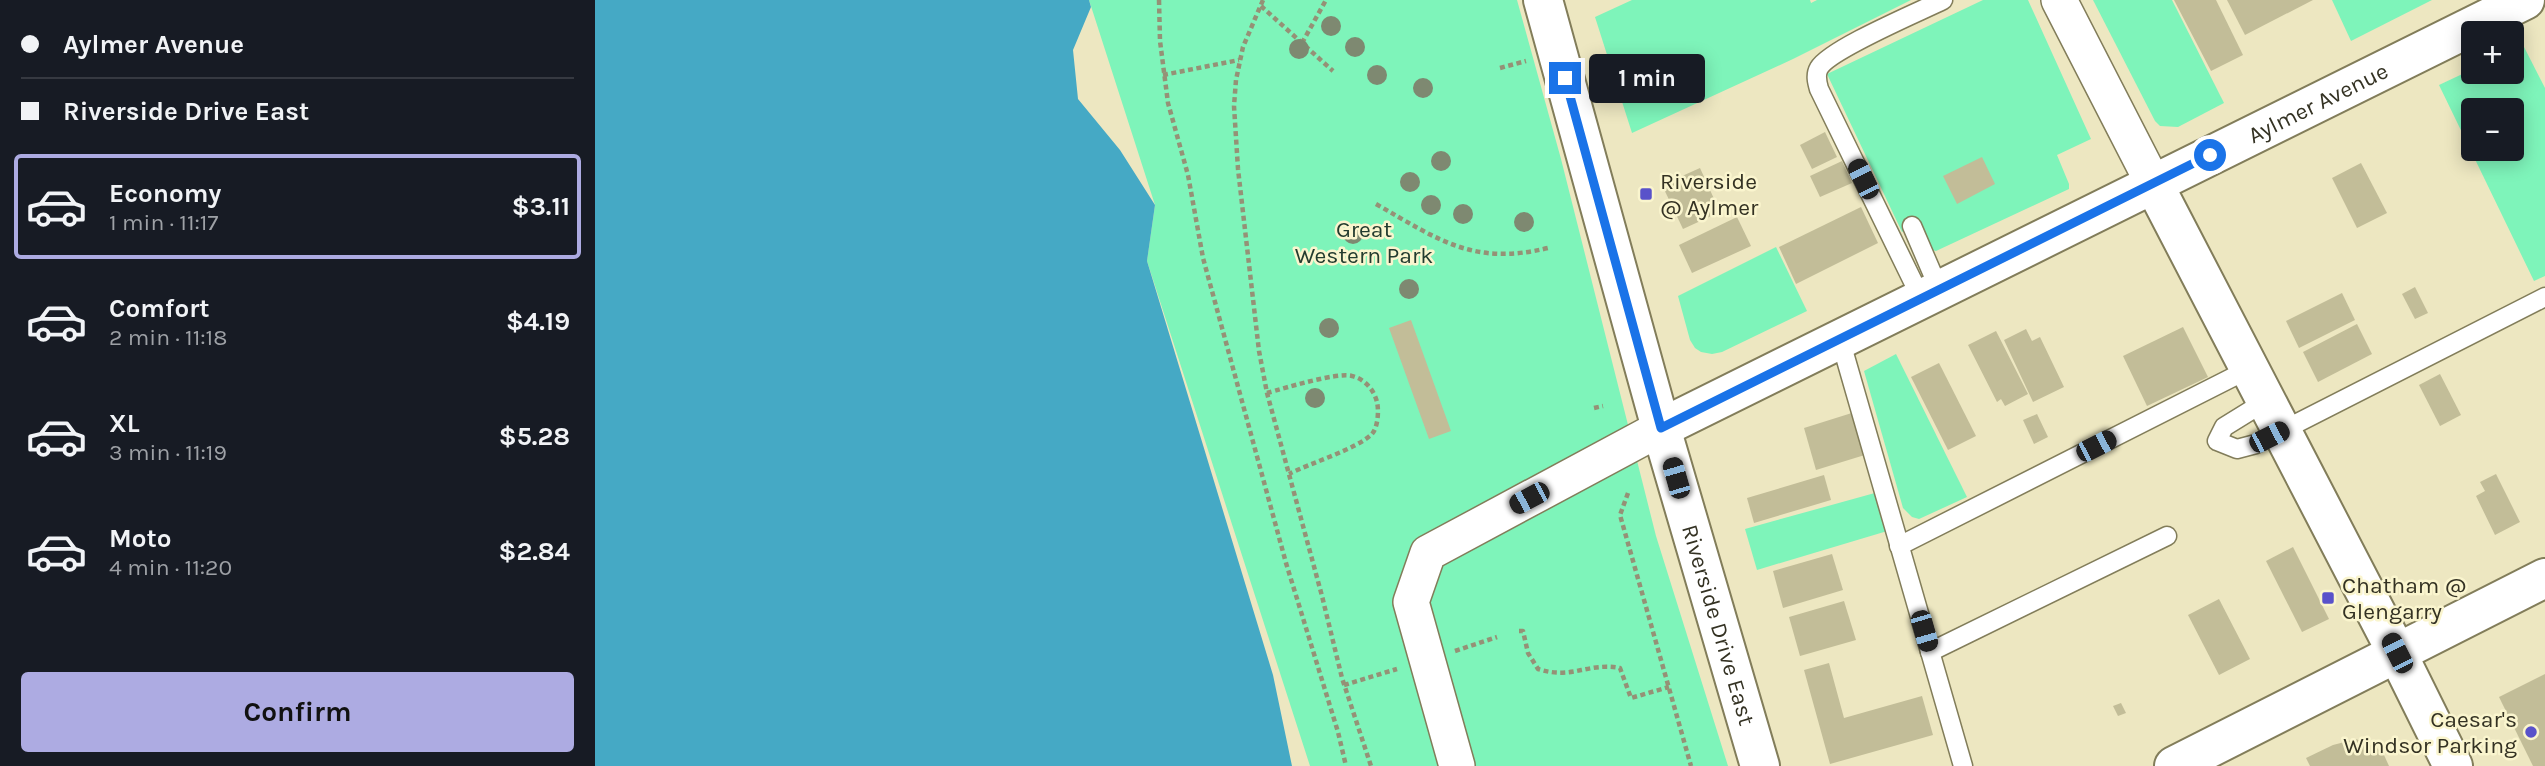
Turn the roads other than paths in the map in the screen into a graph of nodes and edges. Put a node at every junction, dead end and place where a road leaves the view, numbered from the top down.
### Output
1 (1542, 0) edge
2 (1943, 0) edge
3 (2059, 0) edge
4 (2525, 0) edge
5 (2153, 183) junction
6 (1912, 226) dead end
7 (1930, 294) junction
8 (2545, 297) edge
9 (1840, 339) junction
10 (2266, 400) junction
11 (1661, 428) junction
12 (2167, 536) dead end
13 (1899, 546) junction
14 (2543, 582) edge
15 (1930, 652) junction
16 (2397, 653) junction
17 (1457, 766) edge
18 (1760, 766) edge
19 (1963, 766) edge
20 (2174, 766) edge
21 (2453, 766) edge

1 - 11 main road, Riverside Drive East
2 - 7 lane
3 - 5 street
4 - 5 main road, Aylmer Avenue
5 - 7 main road, Aylmer Avenue
5 - 10 main road
6 - 7 lane
7 - 9 main road, Aylmer Avenue
8 - 10 lane
9 - 11 main road, Aylmer Avenue
9 - 13 lane
10 - 13 lane
10 - 16 main road
11 - 17 street
11 - 18 main road, Riverside Drive East
12 - 15 lane
13 - 15 lane
14 - 16 main road
15 - 19 lane
16 - 20 main road
16 - 21 main road

